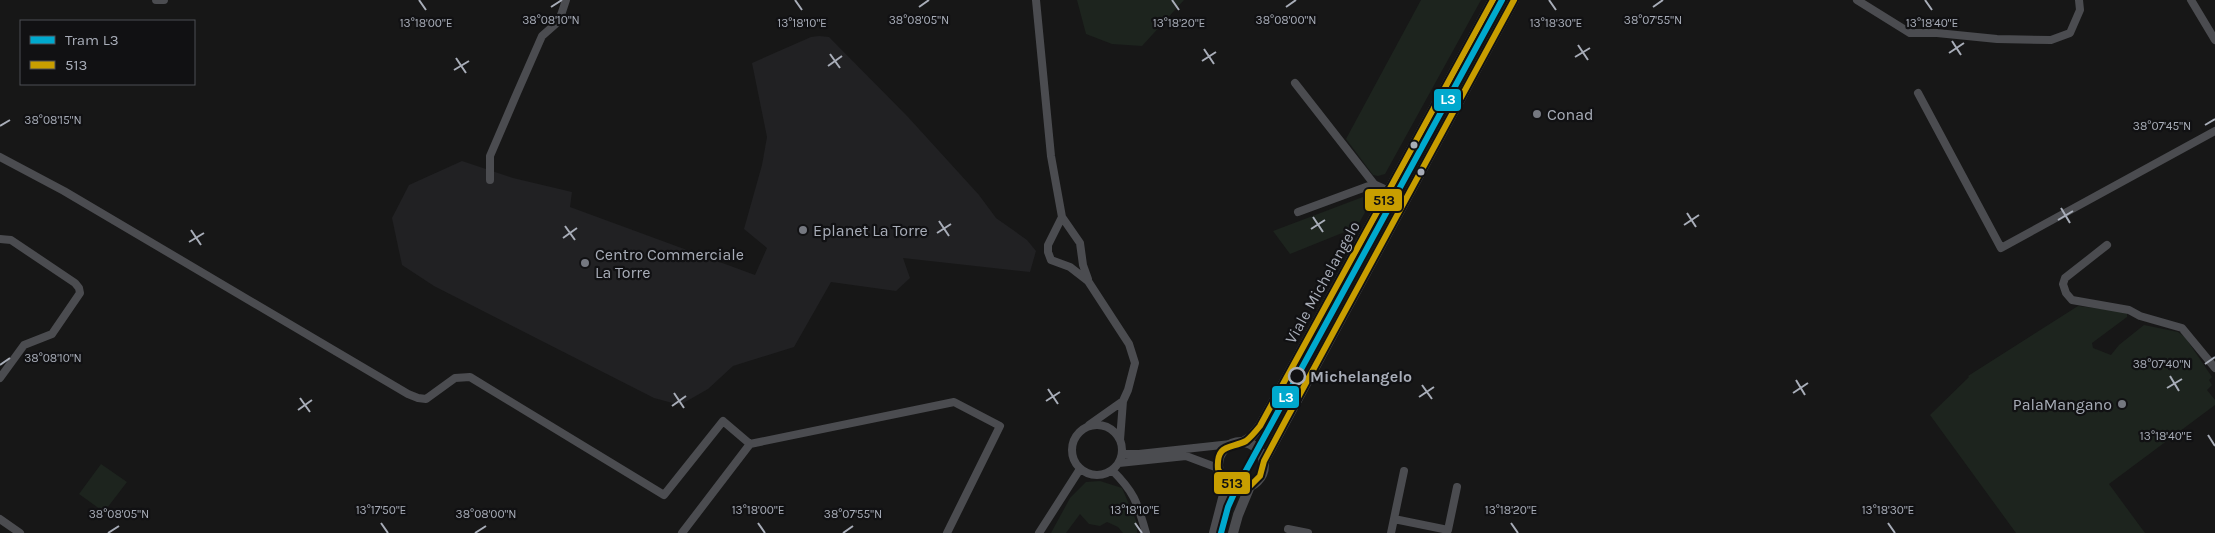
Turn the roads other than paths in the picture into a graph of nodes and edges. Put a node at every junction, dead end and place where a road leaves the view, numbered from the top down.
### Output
1 (156, 0) edge
2 (164, 0) edge
3 (566, 0) edge
4 (1036, 0) edge
5 (1493, 0) edge
6 (1514, 0) edge
7 (1857, 0) edge
8 (2079, 0) edge
9 (2191, 0) edge
10 (2215, 40) edge
11 (1295, 83) dead end
12 (1918, 93) dead end
13 (2215, 131) edge
14 (0, 157) edge
15 (490, 180) dead end
16 (1374, 184) junction
17 (1389, 191) junction
18 (1298, 212) dead end
19 (1062, 217) junction
20 (1075, 236) junction
21 (1052, 238) junction
22 (0, 239) edge
23 (2107, 245) dead end
24 (1081, 250) junction
25 (1059, 264) junction
26 (1088, 281) junction
27 (2215, 368) edge
28 (0, 378) edge
29 (1123, 400) junction
30 (1089, 425) junction
31 (1120, 440) junction
32 (1243, 442) junction
33 (750, 444) junction
34 (1231, 444) junction
35 (1122, 454) junction
36 (1264, 461) junction
37 (1119, 462) junction
38 (1218, 468) junction
39 (1080, 469) junction
40 (1112, 470) junction
41 (1404, 471) dead end
42 (1227, 483) junction
43 (1250, 486) junction
44 (1457, 487) dead end
45 (0, 519) edge
46 (1394, 519) junction
47 (1288, 529) dead end
48 (20, 533) edge
49 (682, 533) edge
50 (947, 533) edge
51 (1039, 533) edge
52 (1146, 533) edge
53 (1214, 533) edge
54 (1233, 533) edge
55 (1308, 533) edge
56 (1391, 533) edge

1 - 2 street
3 - 15 street
4 - 19 street
5 - 17 street, Viale Michelangelo
6 - 36 street, Viale Michelangelo
7 - 8 street
9 - 10 street
11 - 16 street
12 - 13 street
14 - 33 street
16 - 17 street
16 - 18 street
17 - 32 street, Viale Michelangelo
19 - 20 street
19 - 21 street
20 - 21 street
20 - 24 street
21 - 25 street
22 - 28 street
23 - 27 street
24 - 25 street
24 - 26 street
25 - 26 street
26 - 29 street
29 - 30 street
29 - 31 street
30 - 31 street
30 - 39 street
31 - 35 street
32 - 34 street
32 - 36 street
33 - 49 street
33 - 50 street
34 - 35 street
34 - 38 street
35 - 37 street
36 - 43 street
37 - 38 street
37 - 40 street
38 - 42 street
39 - 40 street
39 - 51 street
40 - 52 street
41 - 46 street
42 - 43 street
42 - 53 street
43 - 54 street
44 - 46 street
45 - 48 street
46 - 56 street
47 - 55 street

